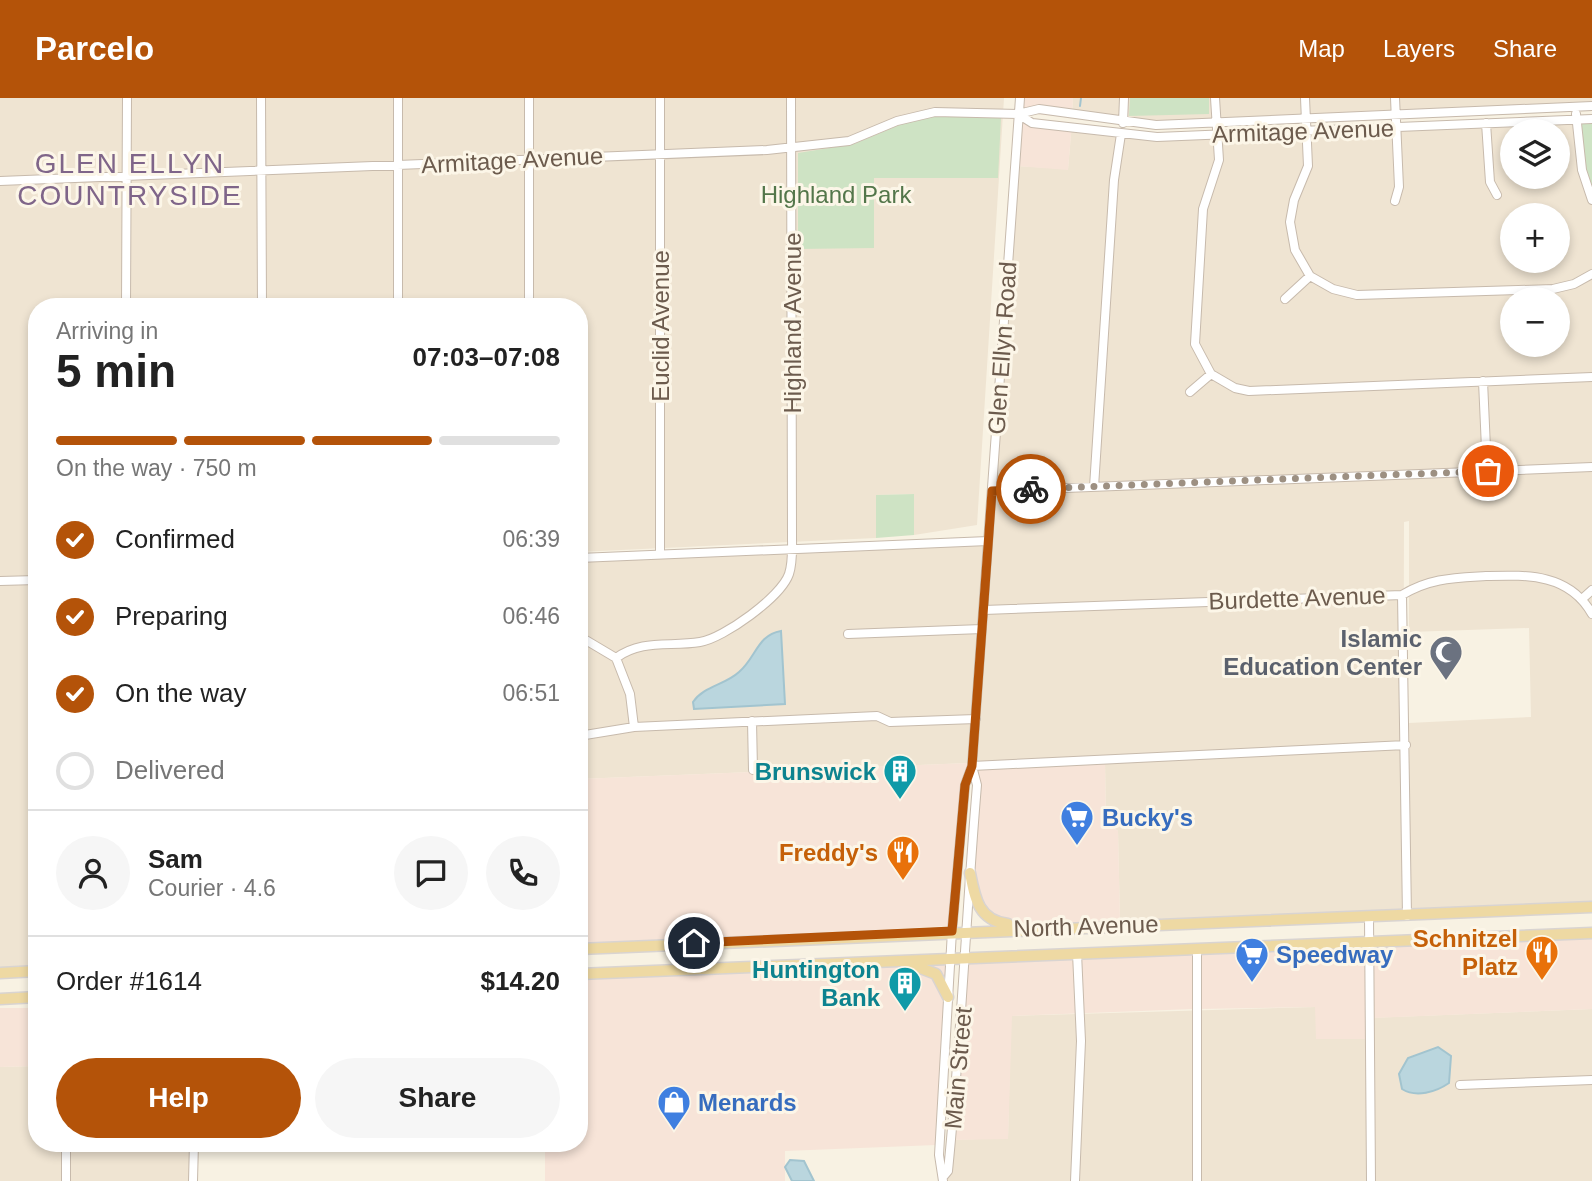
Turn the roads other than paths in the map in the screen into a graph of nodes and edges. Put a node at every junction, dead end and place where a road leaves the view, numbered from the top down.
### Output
1 (127, 98) edge
2 (261, 98) edge
3 (398, 98) edge
4 (528, 98) edge
5 (660, 98) edge
6 (791, 98) edge
7 (1020, 98) edge
8 (1124, 98) edge
9 (1215, 98) edge
10 (1305, 98) edge
11 (1395, 98) edge
12 (1592, 106) edge
13 (1576, 107) junction
14 (1018, 114) junction
15 (1396, 115) junction
16 (1306, 118) junction
17 (1577, 119) junction
18 (1592, 119) edge
19 (1123, 123) junction
20 (1217, 123) junction
21 (1486, 123) junction
22 (1396, 127) junction
23 (1305, 130) junction
24 (1217, 134) junction
25 (1121, 135) junction
26 (791, 148) junction
27 (660, 153) junction
28 (529, 158) junction
29 (398, 165) junction
30 (261, 171) junction
31 (127, 176) junction
32 (0, 181) edge
33 (1497, 195) dead end
34 (1592, 200) edge
35 (1395, 201) dead end
36 (1592, 274) edge
37 (1310, 276) junction
38 (126, 298) edge
39 (262, 298) edge
40 (398, 298) edge
41 (529, 298) edge
42 (1285, 299) dead end
43 (1211, 374) junction
44 (1592, 377) edge
45 (1483, 381) junction
46 (1190, 392) dead end
47 (1592, 467) edge
48 (1488, 471) junction
49 (1094, 486) junction
50 (992, 491) junction
51 (988, 541) junction
52 (792, 548) junction
53 (660, 554) junction
54 (588, 558) edge
55 (28, 580) edge
56 (0, 581) edge
57 (1592, 590) edge
58 (1402, 595) junction
59 (1582, 599) junction
60 (984, 610) junction
61 (1592, 614) edge
62 (982, 629) junction
63 (848, 634) dead end
64 (588, 641) edge
65 (616, 658) junction
66 (976, 719) junction
67 (752, 721) junction
68 (634, 727) junction
69 (588, 735) edge
70 (1406, 745) junction
71 (972, 766) junction
72 (753, 770) dead end
73 (970, 873) junction
74 (1592, 906) edge
75 (1407, 916) junction
76 (1368, 917) junction
77 (1060, 927) junction
78 (952, 931) junction
79 (966, 931) junction
80 (1592, 933) edge
81 (1369, 942) junction
82 (588, 948) edge
83 (1196, 949) junction
84 (1077, 953) junction
85 (966, 957) junction
86 (951, 958) junction
87 (883, 961) junction
88 (28, 971) edge
89 (0, 973) edge
90 (588, 974) edge
91 (28, 997) edge
92 (948, 997) junction
93 (0, 999) edge
94 (1592, 1080) edge
95 (1460, 1085) dead end
96 (66, 1152) edge
97 (194, 1152) edge
98 (943, 1179) edge
99 (66, 1181) edge
100 (193, 1181) edge
101 (1074, 1181) edge
102 (1197, 1181) edge
103 (1371, 1181) edge

1 - 31 street
2 - 30 street
3 - 29 street
4 - 28 street
5 - 27 street, Euclid Avenue
6 - 26 street, Highland Avenue
7 - 14 street, Glen Ellyn Road
8 - 19 street
9 - 20 street
10 - 16 street
11 - 15 street
12 - 13 street, Armitage Avenue
13 - 15 street, Armitage Avenue
13 - 17 street
14 - 19 street, Armitage Avenue
14 - 25 street, Armitage Avenue
14 - 26 street, Armitage Avenue
14 - 50 street, Glen Ellyn Road
15 - 16 street, Armitage Avenue
15 - 22 street
16 - 20 street, Armitage Avenue
16 - 23 street
17 - 18 street, Armitage Avenue
17 - 21 street, Armitage Avenue
17 - 34 street
19 - 20 street, Armitage Avenue
20 - 24 street
21 - 22 street, Armitage Avenue
21 - 33 street
22 - 23 street, Armitage Avenue
22 - 35 street
23 - 24 street, Armitage Avenue
23 - 37 street
24 - 25 street, Armitage Avenue
24 - 43 street
25 - 49 street
26 - 27 street, Armitage Avenue
26 - 52 street, Highland Avenue
27 - 28 street, Armitage Avenue
27 - 53 street, Euclid Avenue
28 - 29 street, Armitage Avenue
28 - 41 street
29 - 30 street, Armitage Avenue
29 - 40 street
30 - 31 street, Armitage Avenue
30 - 39 street
31 - 32 street, Armitage Avenue
31 - 38 street
36 - 37 street
37 - 42 street
43 - 45 street
43 - 46 street
44 - 45 street
45 - 48 street
47 - 48 street
48 - 49 street
49 - 50 street
50 - 51 street, Glen Ellyn Road
51 - 52 street
51 - 60 street, Glen Ellyn Road
52 - 53 street
52 - 65 street, Highland Avenue
53 - 54 street
55 - 56 street
57 - 59 street
58 - 59 street, Burdette Avenue
58 - 60 street, Burdette Avenue
58 - 70 street
59 - 61 street, Burdette Avenue
60 - 62 street, Glen Ellyn Road
62 - 63 street
62 - 66 street, Glen Ellyn Road
64 - 65 street
65 - 68 street
66 - 67 street
66 - 71 street, Glen Ellyn Road
67 - 68 street
67 - 72 street
68 - 69 street
70 - 71 street
70 - 75 street
71 - 73 street, Glen Ellyn Road
71 - 78 street, Glen Ellyn Road
73 - 77 main road
73 - 79 street, Glen Ellyn Road
74 - 75 main road, North Avenue
75 - 76 main road, North Avenue
76 - 77 main road, North Avenue
76 - 81 street
77 - 79 main road, North Avenue
78 - 79 main road, North Avenue
78 - 82 main road, North Avenue
78 - 86 street, Glen Ellyn Road
79 - 85 street, Glen Ellyn Road
80 - 81 main road, North Avenue
81 - 83 main road, North Avenue
81 - 103 street
83 - 84 main road, North Avenue
83 - 102 street
84 - 85 main road, North Avenue
84 - 101 street
85 - 86 main road, North Avenue
85 - 98 street, Main Street
86 - 87 main road, North Avenue
86 - 92 street, Main Street
87 - 90 main road, North Avenue
87 - 92 main road
88 - 89 main road
91 - 93 main road
92 - 98 street, Main Street
94 - 95 street
96 - 99 street
97 - 100 street

